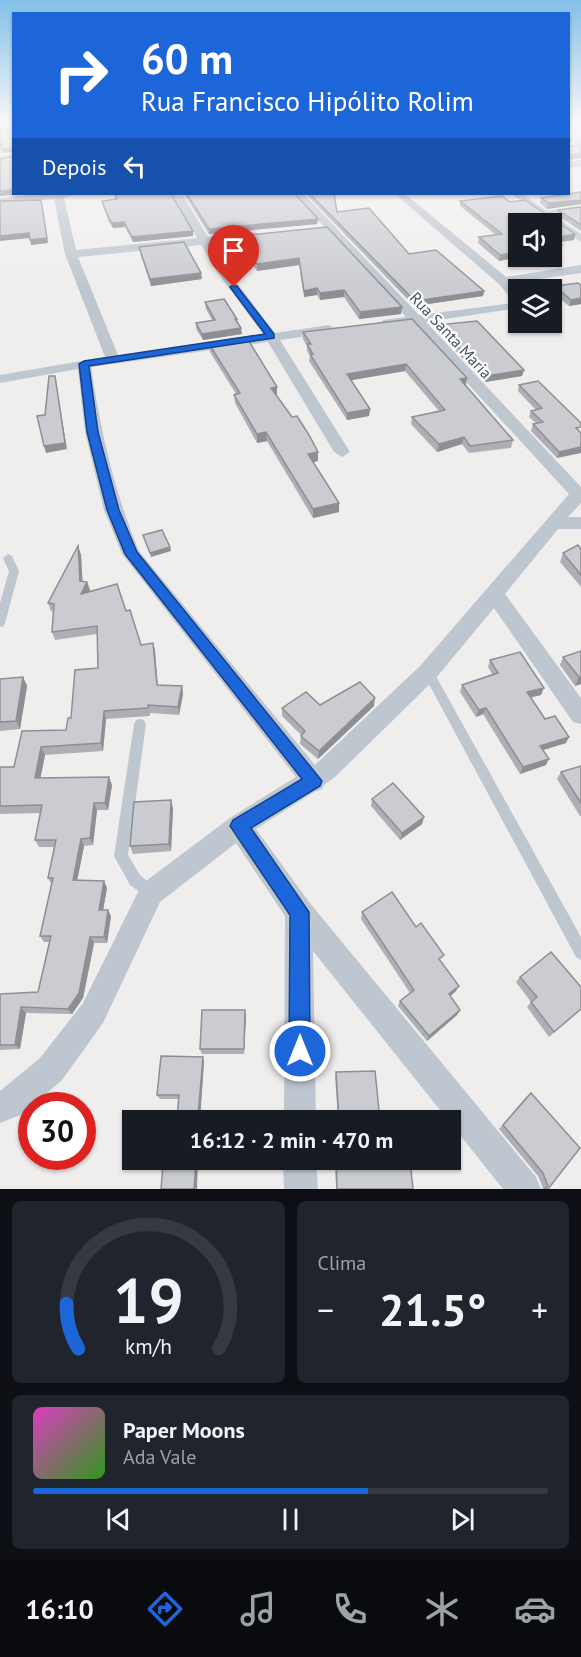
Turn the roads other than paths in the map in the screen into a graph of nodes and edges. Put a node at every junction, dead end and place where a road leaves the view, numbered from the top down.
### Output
1 (50, 195) edge
2 (58, 195) edge
3 (178, 195) edge
4 (300, 195) edge
5 (401, 195) edge
6 (517, 195) edge
7 (0, 201) edge
8 (581, 207) edge
9 (542, 212) junction
10 (274, 234) edge
11 (581, 239) edge
12 (206, 241) junction
13 (71, 254) junction
14 (581, 269) edge
15 (503, 281) junction
16 (508, 288) edge
17 (508, 304) edge
18 (414, 320) junction
19 (370, 325) edge
20 (348, 327) edge
21 (271, 336) junction
22 (113, 359) junction
23 (84, 364) junction
24 (0, 379) edge
25 (342, 453) dead end
26 (580, 496) edge
27 (555, 523) junction
28 (581, 523) edge
29 (8, 558) dead end
30 (494, 592) junction
31 (0, 623) edge
32 (428, 672) junction
33 (581, 715) edge
34 (140, 724) dead end
35 (314, 781) junction
36 (239, 826) junction
37 (151, 893) junction
38 (299, 912) junction
39 (581, 952) edge
40 (0, 1107) edge
41 (300, 1110) edge
42 (300, 1170) edge
43 (301, 1189) edge
44 (524, 1189) edge

1 - 7 street
2 - 13 street
3 - 12 street
4 - 18 street, Rua Santa Maria
5 - 15 street
6 - 9 street
8 - 9 lane
9 - 11 street
10 - 12 street
12 - 13 street
12 - 21 street
13 - 22 street
14 - 15 street
15 - 16 street
17 - 18 street
18 - 19 street
18 - 26 street, Rua Santa Maria
20 - 21 street
21 - 22 street
21 - 25 street
22 - 23 street
23 - 24 street
23 - 35 street
26 - 27 street
27 - 28 street
27 - 30 street
29 - 31 lane
30 - 32 street
30 - 33 street
32 - 35 street
32 - 39 lane
34 - 37 lane
35 - 36 street
36 - 37 street
36 - 38 street
37 - 40 street
38 - 41 street
38 - 44 street
42 - 43 street

